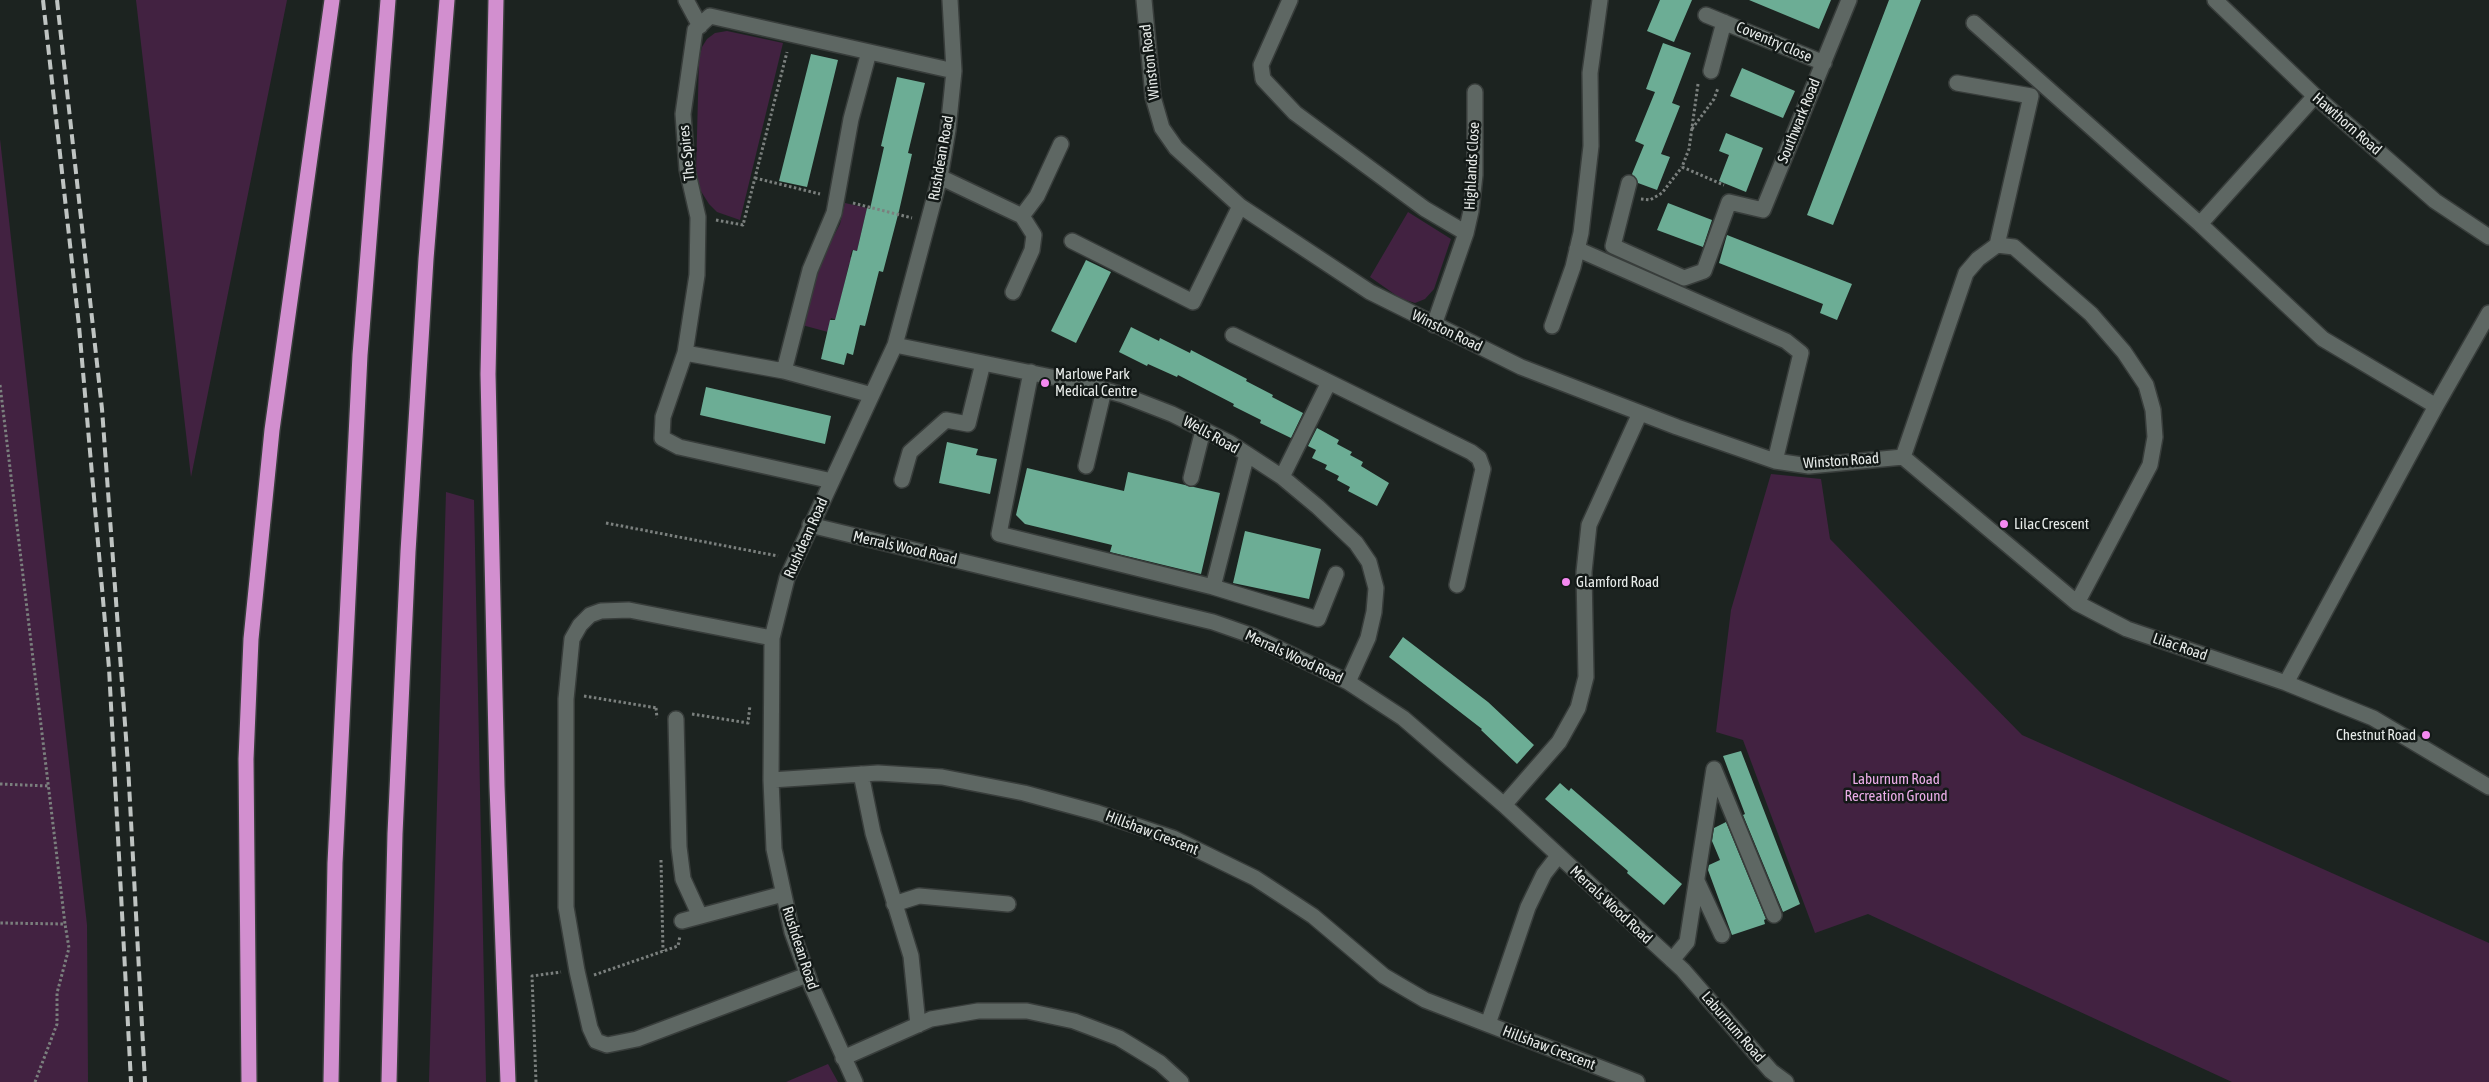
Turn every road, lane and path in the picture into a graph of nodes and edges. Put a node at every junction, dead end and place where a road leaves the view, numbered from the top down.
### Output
1 (332, 0) edge
2 (388, 0) edge
3 (448, 0) edge
4 (496, 0) edge
5 (686, 0) edge
6 (950, 0) edge
7 (1144, 0) edge
8 (1290, 0) edge
9 (1600, 0) edge
10 (1849, 0) edge
11 (2214, 0) edge
12 (1706, 14) dead end
13 (1724, 22) junction
14 (1974, 23) dead end
15 (700, 26) junction
16 (792, 34) junction
17 (869, 52) junction
18 (1824, 63) junction
19 (954, 71) junction
20 (1711, 71) junction
21 (1957, 83) dead end
22 (1475, 92) dead end
23 (2315, 96) junction
24 (1692, 129) junction
25 (1061, 144) dead end
26 (1682, 167) junction
27 (940, 177) junction
28 (1628, 190) joint
29 (1729, 202) junction
30 (1240, 206) junction
31 (698, 216) junction
32 (1022, 216) junction
33 (2200, 224) junction
34 (1466, 233) junction
35 (2489, 237) edge
36 (1072, 242) dead end
37 (1997, 245) junction
38 (1577, 249) junction
39 (1013, 292) dead end
40 (2489, 313) edge
41 (1434, 325) junction
42 (1552, 326) dead end
43 (1233, 335) dead end
44 (895, 345) junction
45 (685, 353) junction
46 (983, 362) junction
47 (784, 371) junction
48 (1031, 372) junction
49 (1329, 382) junction
50 (0, 385) edge
51 (1104, 390) junction
52 (872, 395) junction
53 (2436, 406) junction
54 (1640, 413) junction
55 (1203, 430) junction
56 (1247, 454) junction
57 (1903, 457) junction
58 (1775, 461) junction
59 (1086, 466) dead end
60 (1282, 477) junction
61 (1191, 478) dead end
62 (902, 480) dead end
63 (832, 481) junction
64 (606, 523) dead end
65 (810, 525) junction
66 (796, 559) junction
67 (1336, 574) dead end
68 (1457, 586) dead end
69 (1214, 587) junction
70 (2077, 603) junction
71 (772, 638) junction
72 (1348, 682) junction
73 (2286, 683) junction
74 (676, 718) dead end
75 (861, 774) junction
76 (771, 780) junction
77 (0, 784) edge
78 (48, 786) junction
79 (2489, 787) edge
80 (1504, 805) junction
81 (1558, 856) junction
82 (1697, 881) junction
83 (783, 894) junction
84 (894, 904) junction
85 (1008, 904) dead end
86 (1774, 915) dead end
87 (700, 916) junction
88 (682, 921) joint
89 (0, 923) edge
90 (66, 924) junction
91 (1722, 935) dead end
92 (1678, 965) junction
93 (807, 975) junction
94 (578, 976) junction
95 (1488, 1024) junction
96 (918, 1025) junction
97 (843, 1058) junction
98 (35, 1082) edge
99 (249, 1082) edge
100 (331, 1082) edge
101 (389, 1082) edge
102 (508, 1082) edge
103 (536, 1082) edge
104 (855, 1082) edge
105 (1181, 1082) edge
106 (1637, 1082) edge
107 (1786, 1082) edge

1 - 99 highway
2 - 100 highway
3 - 101 highway
4 - 102 highway
5 - 15 street
6 - 19 street, Rushdean Road
7 - 30 street, Winston Road
8 - 34 street
9 - 38 street
10 - 18 street, Southwark Road
11 - 23 street, Hawthorn Road
12 - 13 street, Coventry Close
13 - 18 street, Coventry Close
13 - 20 street, Coventry Close
14 - 33 street
15 - 16 street
15 - 31 street, The Spires
16 - 17 street
16 - 31 path
17 - 19 street
17 - 47 street
18 - 29 street, Southwark Road
19 - 27 street, Rushdean Road
20 - 24 path
20 - 24 path
21 - 37 street
22 - 34 street, Highlands Close
23 - 33 street
23 - 35 street, Hawthorn Road
24 - 26 path
25 - 32 street
26 - 28 path
26 - 29 path
27 - 32 street
27 - 44 street, Rushdean Road
28 - 29 street
30 - 36 street
30 - 41 street, Winston Road
31 - 45 street, The Spires
32 - 39 street
33 - 53 street
34 - 41 street, Highlands Close
37 - 57 street
37 - 70 street
38 - 42 street
38 - 58 street
40 - 53 street
41 - 54 street, Winston Road
43 - 49 street
44 - 46 street, Wells Road
44 - 52 street, Rushdean Road
45 - 47 street
45 - 63 street, The Spires
46 - 48 street, Wells Road
46 - 62 street
47 - 52 street
48 - 51 street, Wells Road
48 - 69 street
49 - 60 street
49 - 68 street
50 - 78 path
51 - 55 street, Wells Road
51 - 59 street
52 - 63 street, Rushdean Road
53 - 73 street
54 - 58 street, Winston Road
54 - 80 street
55 - 56 street, Wells Road
55 - 61 street
56 - 60 street, Wells Road
56 - 69 street
57 - 58 street, Winston Road
57 - 70 street, Lilac Road
60 - 72 street, Wells Road
63 - 65 street, Rushdean Road
64 - 66 path
65 - 66 street, Rushdean Road
65 - 72 street, Merrals Wood Road
66 - 71 street, Rushdean Road
67 - 69 street
70 - 73 street, Lilac Road
71 - 76 street, Rushdean Road
71 - 94 street
72 - 80 street, Merrals Wood Road
73 - 79 street, Lilac Road
74 - 87 street
75 - 76 street, Hillshaw Crescent
75 - 84 street
75 - 95 street, Hillshaw Crescent
76 - 83 street, Rushdean Road
77 - 78 path
78 - 90 path
80 - 81 street, Merrals Wood Road
81 - 92 street, Merrals Wood Road
81 - 95 street, Hillshaw Crescent
82 - 86 street
82 - 91 street
82 - 92 street
83 - 87 street
83 - 93 street, Rushdean Road
84 - 85 street
84 - 96 street
87 - 88 street
88 - 94 path
89 - 90 path
90 - 98 path
92 - 107 street, Laburnum Road
93 - 94 street
93 - 97 street, Rushdean Road
94 - 103 path
95 - 106 street, Hillshaw Crescent
96 - 97 street
96 - 105 street
97 - 104 street, Rushdean Road

